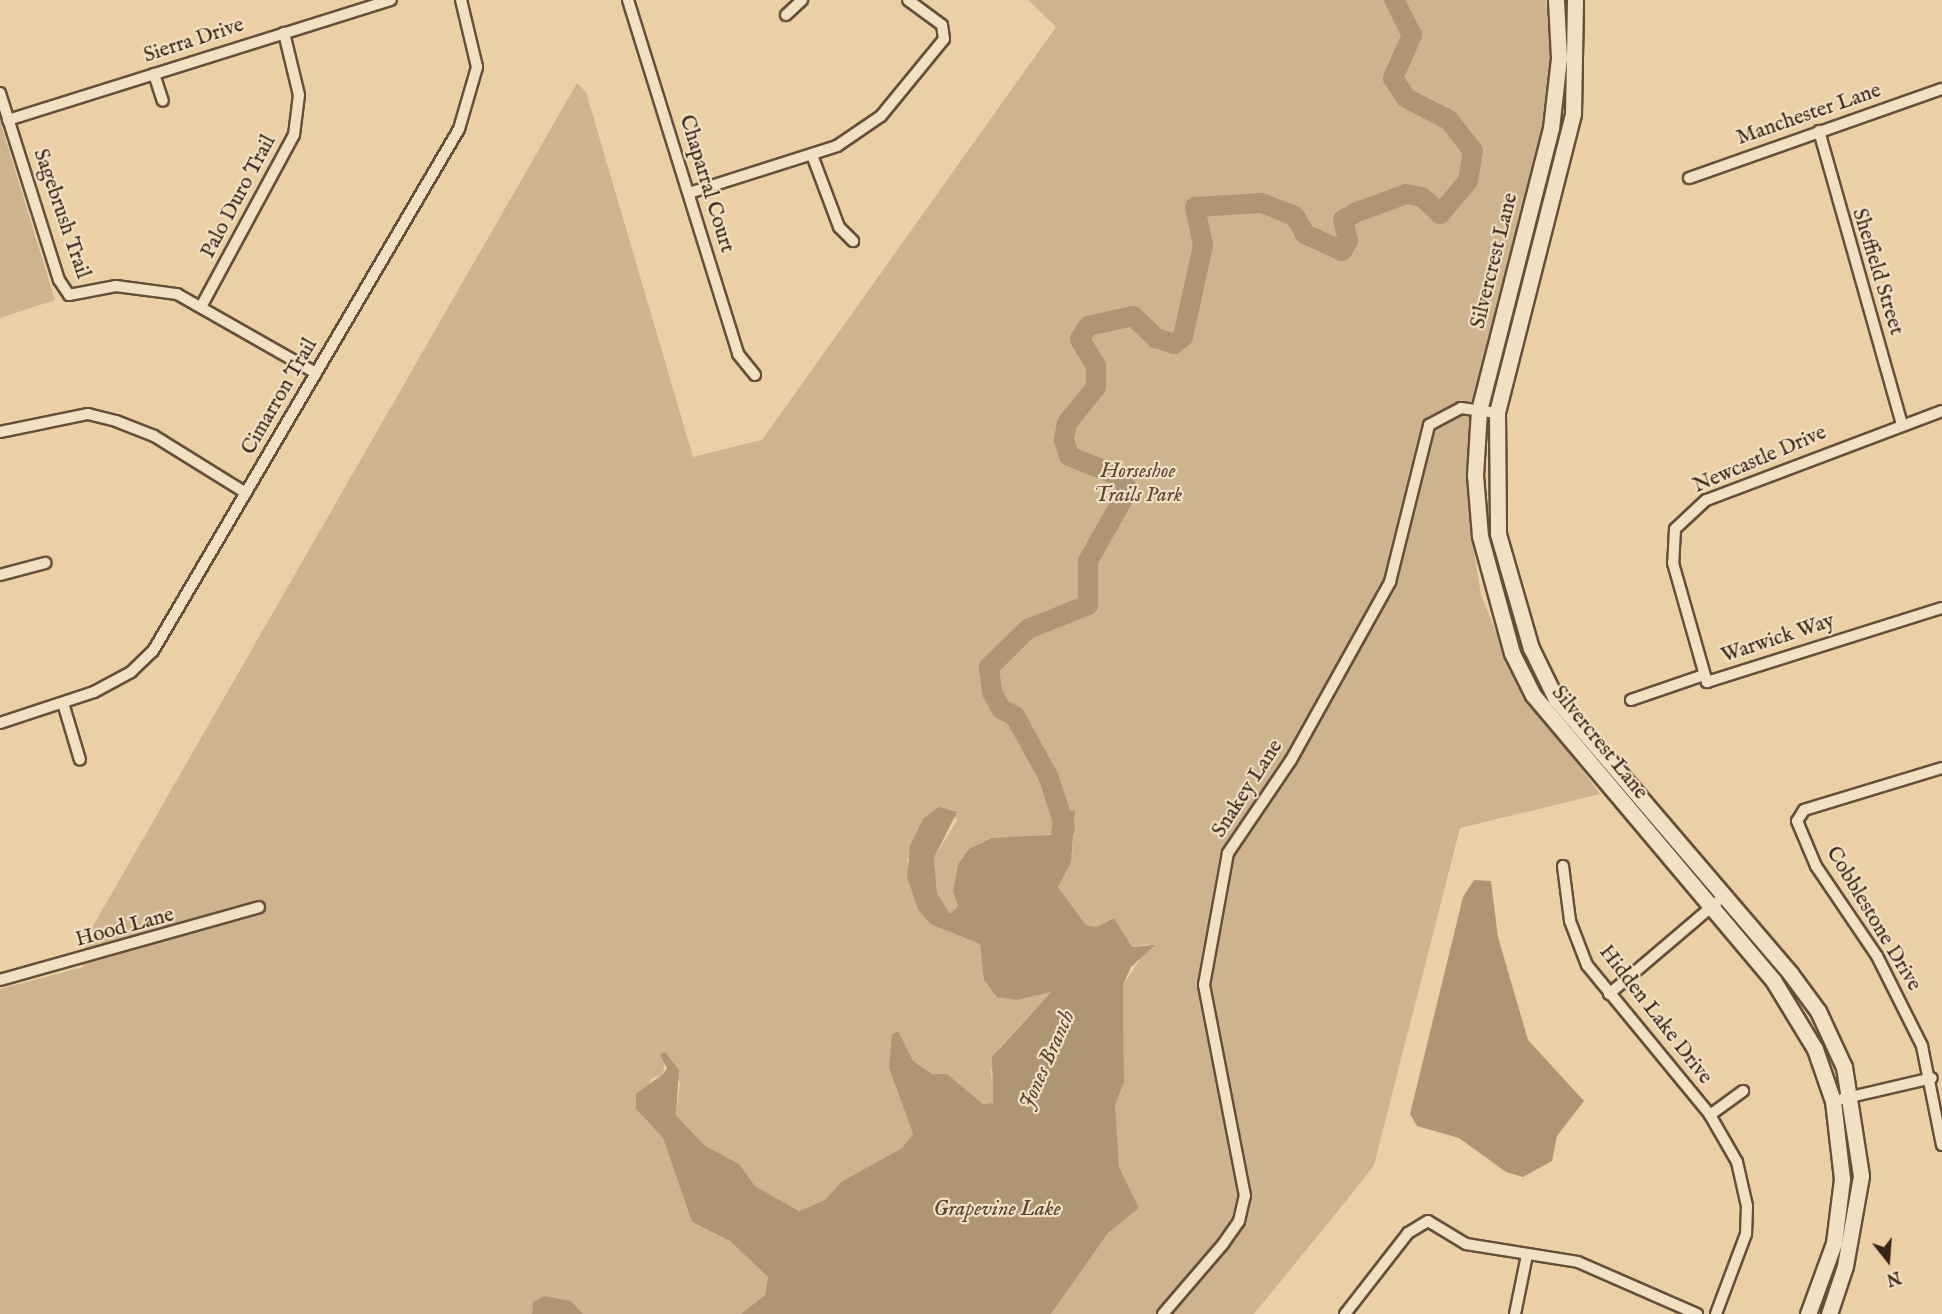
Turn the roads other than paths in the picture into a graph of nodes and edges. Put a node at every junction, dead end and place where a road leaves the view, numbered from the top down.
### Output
1 (391, 0) edge
2 (461, 0) edge
3 (628, 0) edge
4 (802, 0) edge
5 (908, 0) edge
6 (1556, 0) edge
7 (1575, 0) edge
8 (786, 15) dead end
9 (284, 33) junction
10 (154, 74) junction
11 (1942, 89) edge
12 (0, 93) edge
13 (163, 102) dead end
14 (8, 120) junction
15 (1819, 131) junction
16 (812, 155) junction
17 (1689, 178) dead end
18 (689, 193) junction
19 (853, 241) dead end
20 (202, 305) junction
21 (316, 373) junction
22 (755, 375) dead end
23 (1479, 410) junction
24 (1942, 411) edge
25 (1497, 413) junction
26 (1902, 424) junction
27 (0, 432) edge
28 (246, 493) junction
29 (45, 562) dead end
30 (0, 575) edge
31 (1942, 608) edge
32 (1704, 675) junction
33 (1631, 700) dead end
34 (63, 703) junction
35 (0, 723) edge
36 (80, 760) dead end
37 (1942, 768) edge
38 (1563, 866) dead end
39 (1724, 896) junction
40 (259, 907) dead end
41 (1710, 908) junction
42 (0, 980) edge
43 (1609, 994) junction
44 (1932, 1077) junction
45 (1743, 1091) dead end
46 (1852, 1097) junction
47 (1833, 1101) junction
48 (1710, 1115) junction
49 (1942, 1145) edge
50 (1527, 1255) junction
51 (1163, 1314) edge
52 (1345, 1314) edge
53 (1515, 1314) edge
54 (1697, 1314) edge
55 (1716, 1314) edge
56 (1808, 1314) edge
57 (1829, 1314) edge

1 - 9 street, Sierra Drive
2 - 21 street, Cimarron Trail
3 - 18 street, Chaparral Court
4 - 8 street
5 - 16 street
6 - 23 street, Silvercrest Lane
7 - 25 street, Silvercrest Lane
9 - 10 street, Sierra Drive
9 - 20 street, Palo Duro Trail
10 - 13 street
10 - 14 street, Sierra Drive
11 - 15 street, Manchester Lane
12 - 14 street, Sagebrush Trail
14 - 20 street, Sagebrush Trail
15 - 17 street, Manchester Lane
15 - 26 street, Sheffield Street
16 - 18 street
16 - 19 street
18 - 22 street, Chaparral Court
20 - 21 street, Sagebrush Trail
21 - 28 street, Cimarron Trail
23 - 25 street, Snakey Lane
23 - 41 street, Silvercrest Lane
23 - 51 street, Snakey Lane
24 - 26 street, Newcastle Drive
25 - 39 street, Silvercrest Lane
26 - 32 street, Newcastle Drive
27 - 28 street
28 - 34 street, Cimarron Trail
29 - 30 street
31 - 32 street, Warwick Way
32 - 33 street, Warwick Way
34 - 35 street, Cimarron Trail
34 - 36 street
37 - 44 street, Cobblestone Drive
38 - 43 street, Hidden Lake Drive
39 - 41 street
39 - 46 street, Silvercrest Lane
40 - 42 street, Hood Lane
41 - 43 street
41 - 47 street, Silvercrest Lane
43 - 48 street, Hidden Lake Drive
44 - 46 street
44 - 49 street, Cobblestone Drive
45 - 48 street, Hidden Lake Drive
46 - 47 street
46 - 57 street, Silvercrest Lane
47 - 56 street, Silvercrest Lane
48 - 55 street, Hidden Lake Drive
50 - 52 street
50 - 53 street
50 - 54 street

